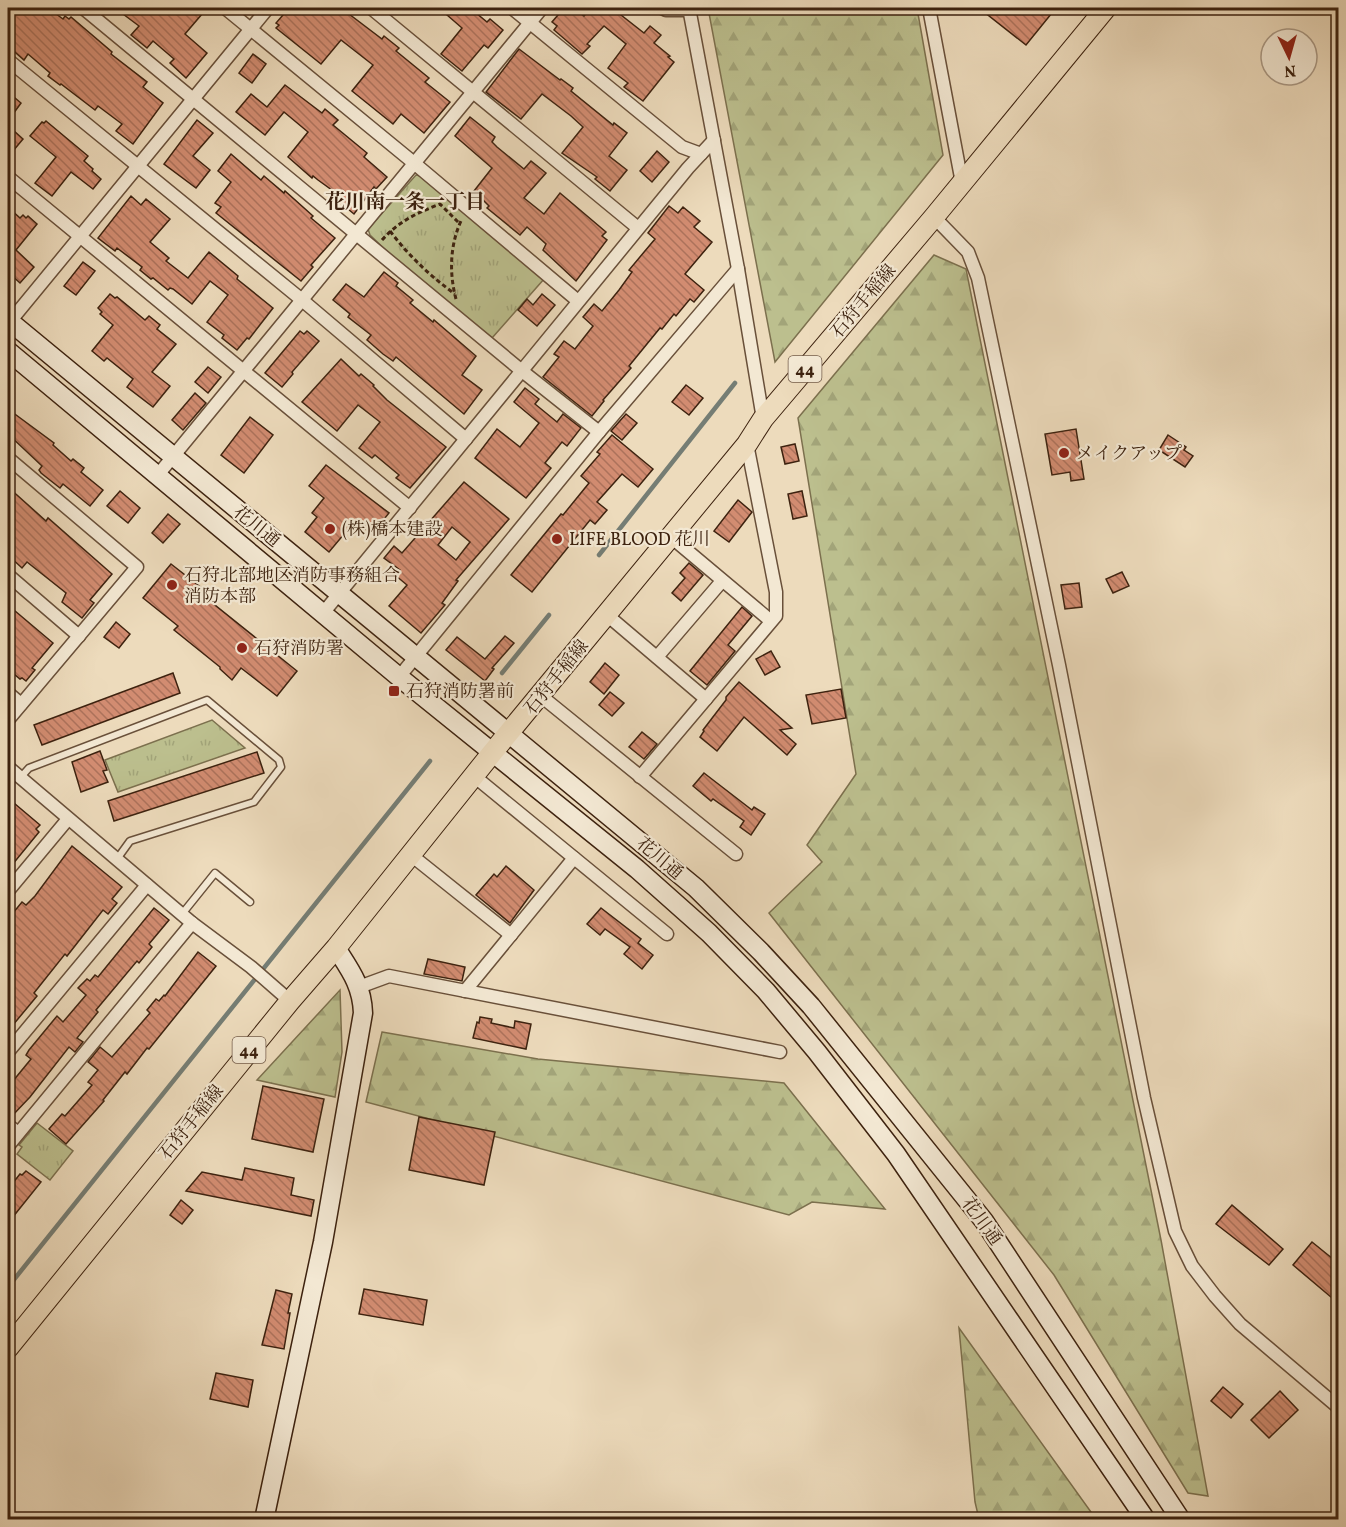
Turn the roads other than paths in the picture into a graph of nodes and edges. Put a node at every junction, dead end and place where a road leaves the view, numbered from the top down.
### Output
1 (83, 8) edge
2 (225, 8) edge
3 (268, 8) edge
4 (371, 8) edge
5 (512, 8) edge
6 (542, 8) edge
7 (662, 8) edge
8 (929, 8) edge
9 (1106, 8) edge
10 (689, 9) edge
11 (530, 22) junction
12 (250, 29) junction
13 (8, 60) edge
14 (474, 90) junction
15 (194, 98) junction
16 (714, 140) junction
17 (701, 154) junction
18 (414, 163) junction
19 (138, 165) junction
20 (8, 177) edge
21 (962, 183) junction
22 (934, 217) junction
23 (638, 228) junction
24 (356, 234) junction
25 (80, 236) junction
26 (738, 268) junction
27 (302, 300) junction
28 (578, 301) junction
29 (8, 322) edge
30 (8, 351) edge
31 (244, 370) junction
32 (522, 371) junction
33 (763, 420) junction
34 (599, 432) junction
35 (466, 439) junction
36 (747, 444) junction
37 (173, 457) junction
38 (8, 458) edge
39 (158, 476) junction
40 (410, 508) junction
41 (671, 537) junction
42 (8, 575) edge
43 (722, 581) junction
44 (339, 593) junction
45 (324, 612) junction
46 (607, 615) junction
47 (771, 621) junction
48 (79, 636) junction
49 (417, 657) junction
50 (657, 657) junction
51 (399, 677) junction
52 (8, 693) edge
53 (541, 696) junction
54 (706, 699) junction
55 (21, 704) junction
56 (8, 720) edge
57 (510, 734) junction
58 (492, 753) junction
59 (8, 767) edge
60 (474, 776) junction
61 (640, 777) junction
62 (20, 778) junction
63 (68, 819) junction
64 (736, 854) dead end
65 (411, 855) junction
66 (574, 858) junction
67 (116, 860) junction
68 (147, 885) junction
69 (8, 891) edge
70 (250, 902) dead end
71 (181, 914) junction
72 (192, 923) junction
73 (668, 934) dead end
74 (511, 935) junction
75 (336, 948) junction
76 (359, 987) junction
77 (465, 991) junction
78 (290, 1000) junction
79 (8, 1052) edge
80 (780, 1052) dead end
81 (8, 1125) edge
82 (18, 1133) junction
83 (8, 1146) edge
84 (8, 1348) edge
85 (1338, 1407) edge
86 (264, 1520) edge
87 (1146, 1520) edge
88 (1181, 1520) edge

1 - 15 street
2 - 12 street
3 - 12 street
4 - 14 street
5 - 11 street
6 - 11 street
7 - 10 street
8 - 21 street
9 - 21 main road, 石狩手稲線 / 44
10 - 16 street
11 - 14 street
11 - 17 street
12 - 15 street
12 - 18 street
13 - 19 street
14 - 18 street
14 - 23 street
15 - 19 street
15 - 24 street
16 - 17 street
16 - 26 street
17 - 23 street
18 - 24 street
18 - 28 street
19 - 25 street
19 - 27 street
20 - 25 street
21 - 22 main road, 石狩手稲線 / 44
22 - 33 main road, 石狩手稲線 / 44
22 - 85 street
23 - 28 street
24 - 27 street
24 - 32 street
25 - 29 street
25 - 31 street
26 - 33 street
26 - 34 street
27 - 31 street
27 - 35 street
28 - 32 street
29 - 37 street, 花川通
30 - 39 street, 花川通
31 - 37 street
31 - 40 street
32 - 34 street
32 - 35 street
33 - 36 main road, 石狩手稲線 / 44
34 - 49 street
35 - 40 street
36 - 41 main road, 石狩手稲線 / 44
36 - 47 street
37 - 39 street
37 - 44 street, 花川通
38 - 48 street
39 - 45 street, 花川通
40 - 44 street
41 - 43 street
41 - 46 main road, 石狩手稲線 / 44
42 - 48 street
43 - 47 street
43 - 50 street
44 - 45 street
44 - 49 street, 花川通
45 - 51 street, 花川通
46 - 50 street
46 - 53 main road, 石狩手稲線 / 44
47 - 54 street
48 - 55 street
49 - 51 street
49 - 57 street, 花川通
50 - 54 street
51 - 58 street, 花川通
52 - 55 street
53 - 57 main road, 石狩手稲線 / 44
53 - 61 street
54 - 61 street
55 - 56 street
57 - 58 main road, 石狩手稲線 / 44
57 - 88 street, 花川通
58 - 60 main road, 石狩手稲線 / 44
58 - 87 street, 花川通
59 - 62 street
60 - 65 main road, 石狩手稲線 / 44
60 - 66 street
61 - 64 street
62 - 63 street
62 - 67 lane
63 - 67 street
63 - 69 street
65 - 74 street
65 - 75 main road, 石狩手稲線 / 44
66 - 73 street
66 - 74 street
67 - 68 street
68 - 71 street
68 - 79 street
70 - 71 lane
71 - 72 street
72 - 78 street
72 - 82 street
74 - 77 street
75 - 76 street
75 - 78 main road, 石狩手稲線 / 44
76 - 77 street
76 - 86 street
77 - 80 street
78 - 84 main road, 石狩手稲線 / 44
81 - 82 street
82 - 83 street

